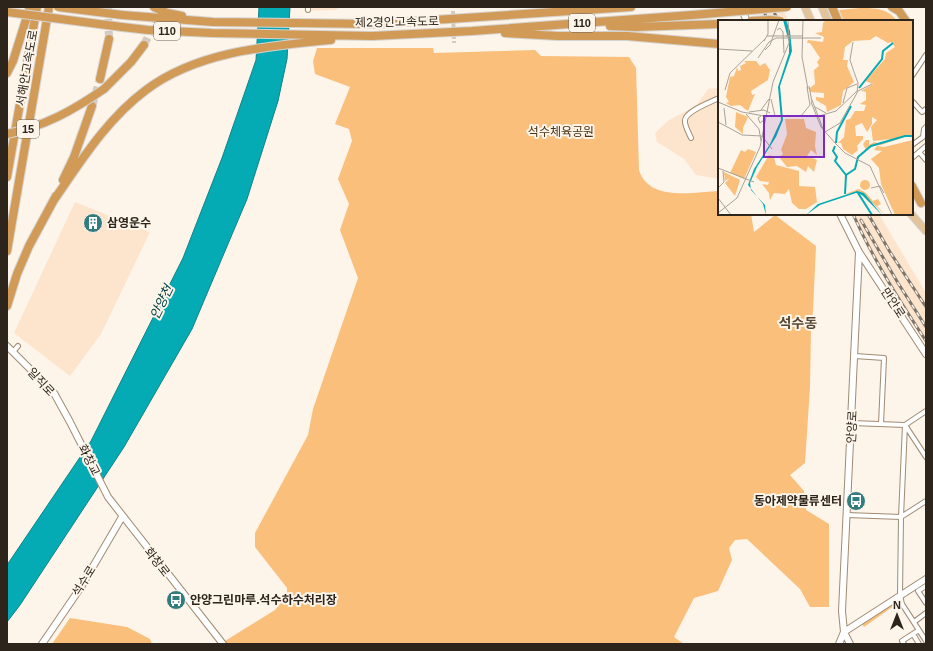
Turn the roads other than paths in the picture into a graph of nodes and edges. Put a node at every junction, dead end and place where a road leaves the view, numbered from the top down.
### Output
1 (30, 7) edge
2 (37, 7) edge
3 (49, 7) edge
4 (58, 7) edge
5 (154, 7) edge
6 (569, 7) edge
7 (631, 7) edge
8 (740, 7) edge
9 (787, 7) edge
10 (805, 7) edge
11 (822, 7) edge
12 (832, 7) edge
13 (892, 7) edge
14 (7, 12) edge
15 (522, 15) junction
16 (746, 20) edge
17 (811, 20) edge
18 (828, 20) edge
19 (838, 20) edge
20 (905, 20) edge
21 (212, 22) junction
22 (578, 23) junction
23 (718, 24) edge
24 (472, 31) junction
25 (372, 36) junction
26 (109, 39) tunnel mouth
27 (718, 44) edge
28 (144, 45) tunnel mouth
29 (926, 55) edge
30 (7, 73) edge
31 (913, 74) edge
32 (100, 79) tunnel mouth
33 (718, 98) edge
34 (913, 102) edge
35 (92, 106) tunnel mouth
36 (926, 109) edge
37 (926, 127) edge
38 (7, 134) edge
39 (691, 138) dead end
40 (913, 144) edge
41 (926, 146) edge
42 (918, 152) junction
43 (913, 157) edge
44 (926, 160) edge
45 (7, 177) edge
46 (913, 188) edge
47 (913, 193) edge
48 (54, 200) junction
49 (924, 206) edge
50 (840, 215) edge
51 (912, 215) edge
52 (926, 231) edge
53 (7, 251) edge
54 (859, 252) junction
55 (7, 306) edge
56 (7, 346) edge
57 (18, 346) dead end
58 (13, 352) junction
59 (926, 354) edge
60 (855, 356) junction
61 (926, 411) edge
62 (70, 422) joint
63 (852, 423) junction
64 (881, 424) junction
65 (905, 425) junction
66 (926, 457) edge
67 (926, 501) edge
68 (847, 515) junction
69 (122, 517) junction
70 (901, 517) junction
71 (926, 579) edge
72 (926, 586) edge
73 (900, 596) junction
74 (926, 603) edge
75 (926, 613) edge
76 (914, 622) junction
77 (919, 630) junction
78 (844, 632) junction
79 (913, 634) junction
80 (926, 641) edge
81 (42, 644) edge
82 (222, 644) edge
83 (839, 644) edge
84 (850, 644) edge
85 (904, 644) edge
86 (919, 644) edge

1 - 30 highway
2 - 45 highway, 서해안고속도로 / 15
3 - 53 highway, 서해안고속도로 / 15
4 - 21 highway, 제2경인고속도로 / 110, bridge
5 - 21 highway
6 - 15 highway
7 - 15 highway, 제2경인고속도로 / 110
8 - 16 street
9 - 22 highway, 제2경인고속도로 / 110, bridge
10 - 17 main road
11 - 18 main road
12 - 19 highway
13 - 20 highway
14 - 25 highway, 제2경인고속도로 / 110, bridge
15 - 21 highway, 제2경인고속도로 / 110
22 - 23 highway
22 - 24 highway, 제2경인고속도로 / 110
24 - 25 highway, 제2경인고속도로 / 110
24 - 27 highway
25 - 48 highway
26 - 32 highway
28 - 38 highway, bridge
29 - 31 street
33 - 39 street
34 - 36 street
35 - 48 highway
37 - 40 street
41 - 42 street
42 - 43 street
42 - 44 street
46 - 49 highway
47 - 49 main road
48 - 55 highway
50 - 54 street, 안양로
51 - 52 main road
54 - 59 street, 만안로
54 - 60 street, 안양로
56 - 58 street, 일직로
57 - 58 street
58 - 62 street, 일직로
60 - 63 street, 안양로
60 - 64 street
61 - 65 street
62 - 69 street, 화창교
63 - 64 street
63 - 68 street, 안양로
64 - 65 street
65 - 66 street
65 - 70 street
67 - 70 street
68 - 70 street
68 - 78 street, 안양로
69 - 81 street, 석수로
69 - 82 street, 화창로
70 - 73 street
71 - 73 street
72 - 74 street
73 - 76 street
73 - 78 street
75 - 76 street
76 - 77 street
77 - 79 street
77 - 80 street
78 - 83 street
78 - 84 street, 안양로
79 - 85 street
79 - 86 street

